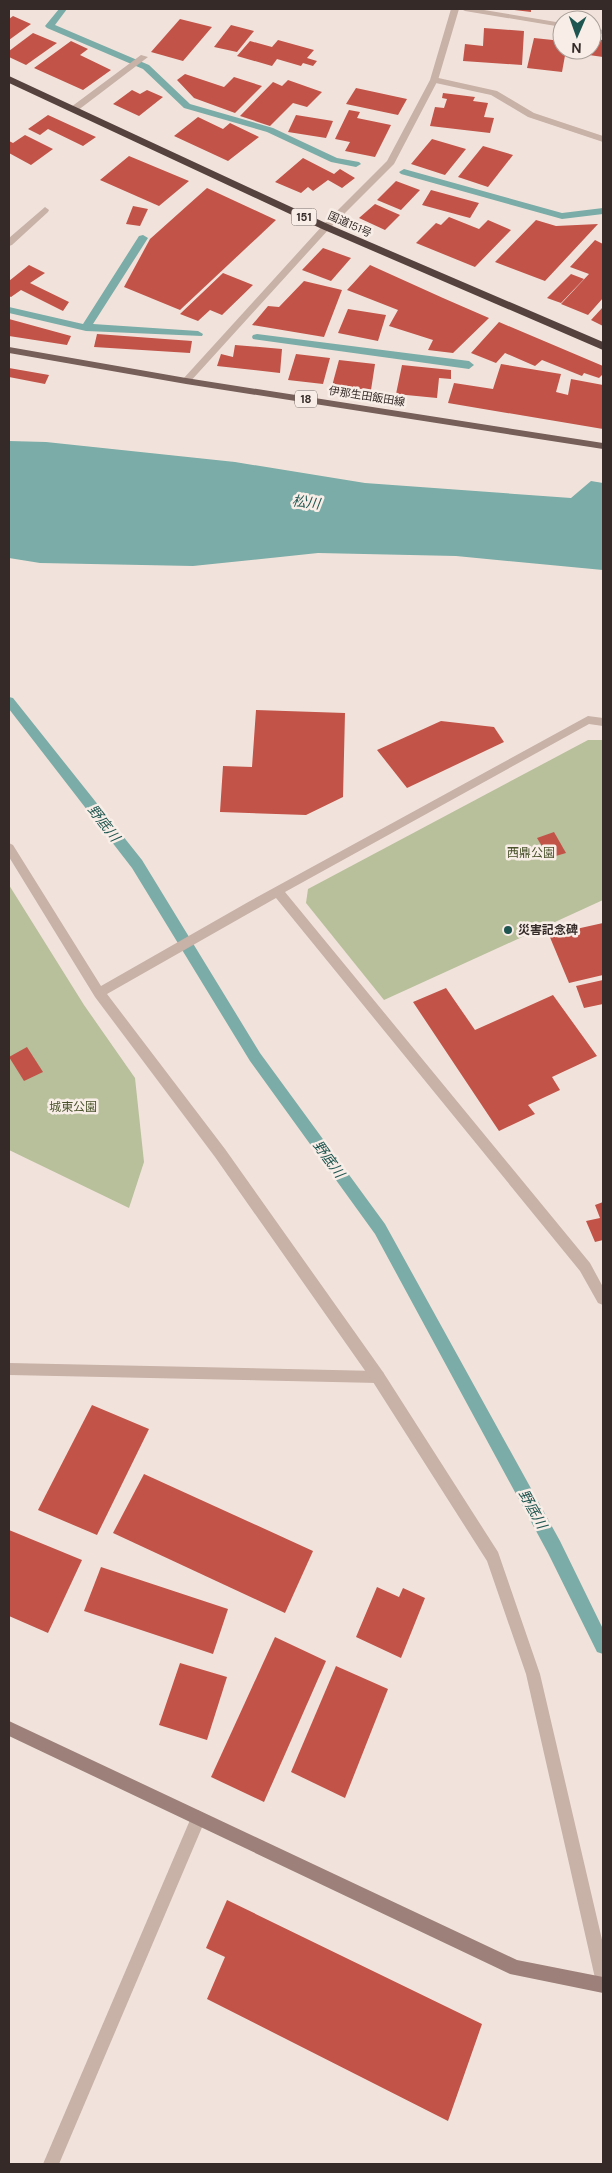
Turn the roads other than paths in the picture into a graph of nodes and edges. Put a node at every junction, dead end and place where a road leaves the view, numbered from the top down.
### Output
1 (455, 9) edge
2 (465, 9) edge
3 (552, 23) edge
4 (144, 57) dead end
5 (9, 79) edge
6 (434, 80) junction
7 (74, 109) junction
8 (603, 139) edge
9 (45, 210) dead end
10 (326, 227) junction
11 (9, 243) edge
12 (603, 346) edge
13 (9, 350) edge
14 (186, 381) junction
15 (603, 446) edge
16 (603, 722) edge
17 (9, 848) edge
18 (278, 892) junction
19 (98, 993) junction
20 (603, 1299) edge
21 (9, 1369) edge
22 (378, 1377) junction
23 (9, 1728) edge
24 (198, 1818) junction
25 (603, 1978) edge
26 (603, 1985) edge
27 (50, 2164) edge

1 - 6 street
2 - 3 street
4 - 7 street
5 - 7 highway, 国道151号 / 151
6 - 8 street
6 - 10 street
7 - 10 highway, 国道151号 / 151
9 - 11 street
10 - 12 highway, 国道151号 / 151
10 - 14 street
13 - 14 main road, 伊那生田飯田線 / 18
14 - 15 main road, 伊那生田飯田線 / 18
16 - 18 street
17 - 19 street
18 - 19 street
18 - 20 street
19 - 22 street
21 - 22 street
22 - 25 street
23 - 24 street
24 - 26 street
24 - 27 street

